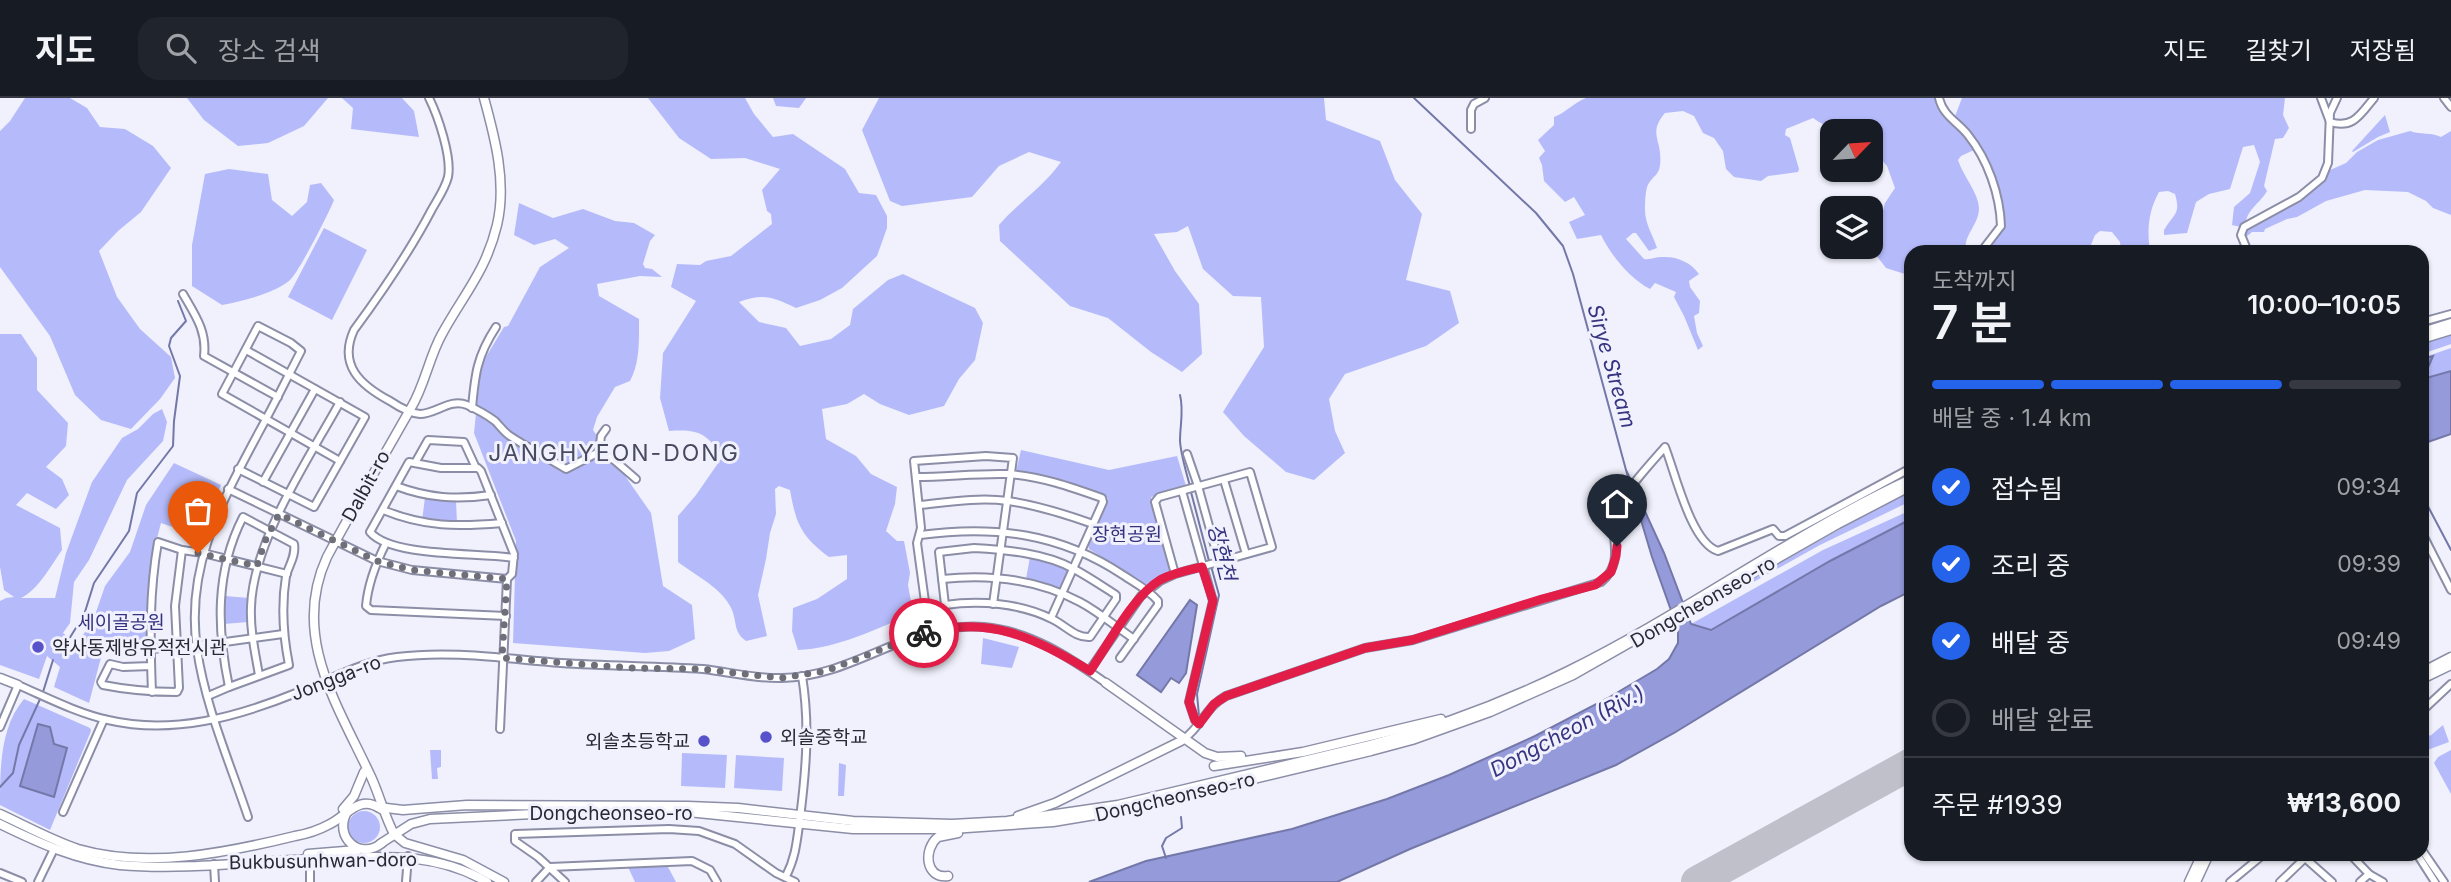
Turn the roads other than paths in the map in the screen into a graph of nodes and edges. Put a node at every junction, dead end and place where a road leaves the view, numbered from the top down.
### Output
1 (429, 98) edge
2 (484, 98) edge
3 (1485, 98) edge
4 (1939, 98) edge
5 (2321, 98) edge
6 (2337, 98) edge
7 (2374, 98) edge
8 (2444, 98) edge
9 (2451, 107) edge
10 (2329, 121) junction
11 (1471, 129) dead end
12 (1986, 245) edge
13 (2245, 245) edge
14 (183, 295) dead end
15 (2451, 314) edge
16 (2429, 319) edge
17 (2451, 323) edge
18 (496, 327) dead end
19 (2451, 330) edge
20 (2429, 331) edge
21 (2438, 331) junction
22 (2429, 336) edge
23 (246, 350) junction
24 (233, 373) junction
25 (288, 375) junction
26 (315, 389) junction
27 (278, 397) junction
28 (340, 402) junction
29 (472, 408) junction
30 (409, 411) junction
31 (265, 420) junction
32 (606, 429) dead end
33 (291, 433) junction
34 (315, 447) junction
35 (599, 452) junction
36 (1187, 454) dead end
37 (340, 461) junction
38 (415, 463) junction
39 (477, 468) junction
40 (238, 469) junction
41 (1904, 472) edge
42 (1010, 474) junction
43 (916, 477) junction
44 (635, 479) dead end
45 (1224, 480) junction
46 (263, 482) junction
47 (1904, 483) edge
48 (396, 486) junction
49 (1197, 486) junction
50 (229, 489) junction
51 (1183, 490) junction
52 (1904, 490) edge
53 (289, 495) junction
54 (491, 495) junction
55 (1007, 501) junction
56 (919, 505) junction
57 (383, 510) junction
58 (279, 514) junction
59 (502, 523) junction
60 (1093, 524) junction
61 (1003, 531) junction
62 (270, 532) junction
63 (920, 535) junction
64 (335, 542) junction
65 (387, 543) junction
66 (2429, 547) edge
67 (1001, 549) junction
68 (183, 550) junction
69 (1082, 552) junction
70 (202, 553) junction
71 (1246, 554) junction
72 (514, 558) junction
73 (228, 559) junction
74 (377, 561) junction
75 (1217, 562) junction
76 (257, 566) junction
77 (1204, 566) junction
78 (1073, 568) junction
79 (1175, 573) junction
80 (287, 574) junction
81 (998, 577) junction
82 (507, 579) junction
83 (942, 579) junction
84 (1146, 590) junction
85 (2451, 590) edge
86 (1062, 593) junction
87 (1697, 601) junction
88 (993, 604) junction
89 (506, 616) junction
90 (1103, 617) junction
91 (1051, 618) junction
92 (1119, 628) junction
93 (1649, 629) junction
94 (929, 631) junction
95 (283, 634) junction
96 (252, 638) junction
97 (1134, 639) junction
98 (221, 643) junction
99 (196, 646) junction
100 (176, 647) junction
101 (150, 649) junction
102 (2451, 657) edge
103 (502, 658) junction
104 (1120, 658) dead end
105 (2451, 665) edge
106 (151, 666) junction
107 (2429, 668) edge
108 (1090, 671) junction
109 (259, 675) junction
110 (802, 676) junction
111 (2429, 676) edge
112 (0, 678) edge
113 (327, 681) junction
114 (1106, 683) joint
115 (2451, 684) edge
116 (18, 685) junction
117 (229, 687) junction
118 (152, 692) junction
119 (208, 696) junction
120 (2429, 704) edge
121 (1488, 707) junction
122 (104, 719) junction
123 (216, 720) junction
124 (1199, 724) junction
125 (0, 727) edge
126 (500, 729) dead end
127 (1183, 739) junction
128 (1348, 741) junction
129 (363, 760) junction
130 (1214, 765) dead end
131 (364, 772) junction
132 (381, 808) junction
133 (349, 810) junction
134 (63, 811) dead end
135 (0, 814) edge
136 (248, 817) dead end
137 (387, 818) junction
138 (799, 820) junction
139 (988, 822) junction
140 (0, 824) edge
141 (1006, 827) junction
142 (311, 832) junction
143 (394, 834) junction
144 (380, 845) junction
145 (54, 849) junction
146 (361, 849) junction
147 (388, 856) junction
148 (408, 856) junction
149 (310, 859) junction
150 (2429, 860) edge
151 (2199, 861) edge
152 (2206, 861) edge
153 (2256, 861) edge
154 (2301, 861) edge
155 (2311, 861) edge
156 (2357, 861) edge
157 (2422, 861) edge
158 (197, 864) junction
159 (214, 864) junction
160 (550, 867) junction
161 (0, 873) edge
162 (2369, 874) junction
163 (786, 876) junction
164 (948, 876) dead end
165 (2233, 881) edge
166 (22, 882) edge
167 (38, 882) edge
168 (215, 882) edge
169 (310, 882) edge
170 (406, 882) edge
171 (487, 882) edge
172 (504, 882) edge
173 (536, 882) edge
174 (565, 882) edge
175 (717, 882) edge
176 (795, 882) edge
177 (2189, 882) edge
178 (2196, 882) edge
179 (2280, 882) edge
180 (2332, 882) edge
181 (2360, 882) edge
182 (2383, 882) edge
183 (2435, 882) edge
184 (2444, 882) edge

1 - 30 street
2 - 30 main road, Dalbit-ro
3 - 11 street
4 - 12 street
5 - 10 street
6 - 10 street
7 - 10 street
8 - 9 street
10 - 13 street
14 - 24 street
15 - 16 street
17 - 21 main road
18 - 29 street
19 - 21 main road
20 - 21 main road
21 - 22 main road
23 - 24 street
23 - 25 street
23 - 25 street
24 - 27 street
24 - 31 street
25 - 26 street
25 - 27 street
26 - 28 street
26 - 33 street
27 - 31 street
28 - 34 street
28 - 37 street
29 - 30 street
29 - 35 street
30 - 64 main road, Dalbit-ro
31 - 33 street
31 - 40 street
32 - 35 street
33 - 34 street
33 - 46 street
34 - 37 street
34 - 53 street
35 - 44 street
36 - 49 street
37 - 53 street
38 - 39 street
38 - 39 street
38 - 48 street
39 - 54 street
40 - 46 street
40 - 50 street
41 - 124 street
42 - 43 street
42 - 43 street
42 - 55 street
42 - 60 street
43 - 56 street
45 - 49 street
45 - 71 street
45 - 71 street
46 - 53 street
47 - 87 main road, Dongcheonseo-ro
48 - 54 street
48 - 57 street
49 - 51 street
49 - 75 street
50 - 58 street
50 - 70 street
51 - 77 street
51 - 79 street
52 - 87 main road, Dongcheonseo-ro
53 - 58 street
54 - 59 street
55 - 56 street
55 - 60 street
55 - 61 street
56 - 63 street
57 - 59 street
57 - 65 street
58 - 62 street
58 - 64 street
59 - 72 street
60 - 69 street
61 - 63 street
61 - 67 street
61 - 69 street
62 - 73 street
62 - 76 street
62 - 80 street
63 - 94 street
64 - 74 street
64 - 113 main road, Dalbit-ro
65 - 72 street
65 - 74 street
66 - 85 street
67 - 78 street
67 - 81 street
67 - 83 street
68 - 70 street
68 - 100 street
68 - 101 street
69 - 78 street
69 - 84 street
70 - 73 street
70 - 99 street
71 - 75 street
72 - 82 street
73 - 76 street
73 - 98 street
74 - 82 street
74 - 89 street
75 - 77 street
76 - 80 street
76 - 96 street
77 - 79 street
77 - 124 street
78 - 86 street
78 - 90 street
79 - 84 street
80 - 95 street
81 - 83 street
81 - 86 street
81 - 88 street
82 - 89 street
83 - 88 street
84 - 92 street
84 - 97 street
86 - 90 street
86 - 91 street
87 - 93 main road, Dongcheonseo-ro
88 - 91 street
89 - 103 street
90 - 91 street
90 - 92 street
92 - 97 street
92 - 108 street
93 - 121 main road, Dongcheonseo-ro
93 - 141 main road, Dongcheonseo-ro
94 - 108 street, Jongga-ro
94 - 110 street, Jongga-ro
95 - 96 street
95 - 109 street
96 - 98 street
96 - 109 street
97 - 104 street
98 - 99 street
98 - 117 street
99 - 100 street
99 - 119 street
100 - 101 street
100 - 118 street
101 - 106 street
102 - 107 main road
103 - 110 street, Jongga-ro
103 - 113 street, Jongga-ro
103 - 126 street
105 - 111 main road
106 - 118 street
106 - 118 street
108 - 114 street, Jongga-ro
109 - 117 street
110 - 138 street
112 - 116 main road
113 - 123 street, Jongga-ro
113 - 129 main road, Dalbit-ro
114 - 127 main road
115 - 120 street
116 - 122 street, Jongga-ro
116 - 125 street
117 - 119 street
119 - 123 street
121 - 128 main road
121 - 139 main road, Dongcheonseo-ro
122 - 123 street, Jongga-ro
122 - 134 street
123 - 136 street
124 - 127 street
127 - 128 main road
127 - 139 main road
128 - 130 main road
129 - 131 main road, Dalbit-ro
129 - 132 main road, Dalbit-ro
131 - 133 main road, Dalbit-ro
131 - 142 main road
132 - 133 main road
132 - 137 main road, Dalbit-ro
132 - 138 main road, Dongcheonseo-ro
133 - 142 main road
133 - 146 main road
135 - 142 main road
137 - 143 main road, Bukbusunhwan-doro
137 - 144 main road
138 - 139 main road, Dongcheonseo-ro
138 - 141 main road, Dongcheonseo-ro
138 - 143 main road, Dongcheonseo-ro
138 - 163 street
140 - 145 main road, Bukbusunhwan-doro
141 - 164 main road
143 - 144 main road, Dongcheonseo-ro
143 - 172 main road, Bukbusunhwan-doro
144 - 146 main road
145 - 158 main road, Bukbusunhwan-doro
145 - 167 street
146 - 147 main road
146 - 158 main road, Bukbusunhwan-doro
147 - 148 main road, Bukbusunhwan-doro
147 - 149 main road, Bukbusunhwan-doro
148 - 170 street
148 - 171 main road, Bukbusunhwan-doro
149 - 159 main road, Bukbusunhwan-doro
149 - 169 street
150 - 184 street
151 - 177 main road
152 - 178 main road
153 - 165 street
154 - 179 street
155 - 180 street
156 - 162 street
157 - 183 street
158 - 159 main road, Bukbusunhwan-doro
159 - 168 street
160 - 163 street
160 - 173 street
160 - 174 street
160 - 175 street
161 - 166 street
162 - 181 street
162 - 182 street
163 - 176 street

